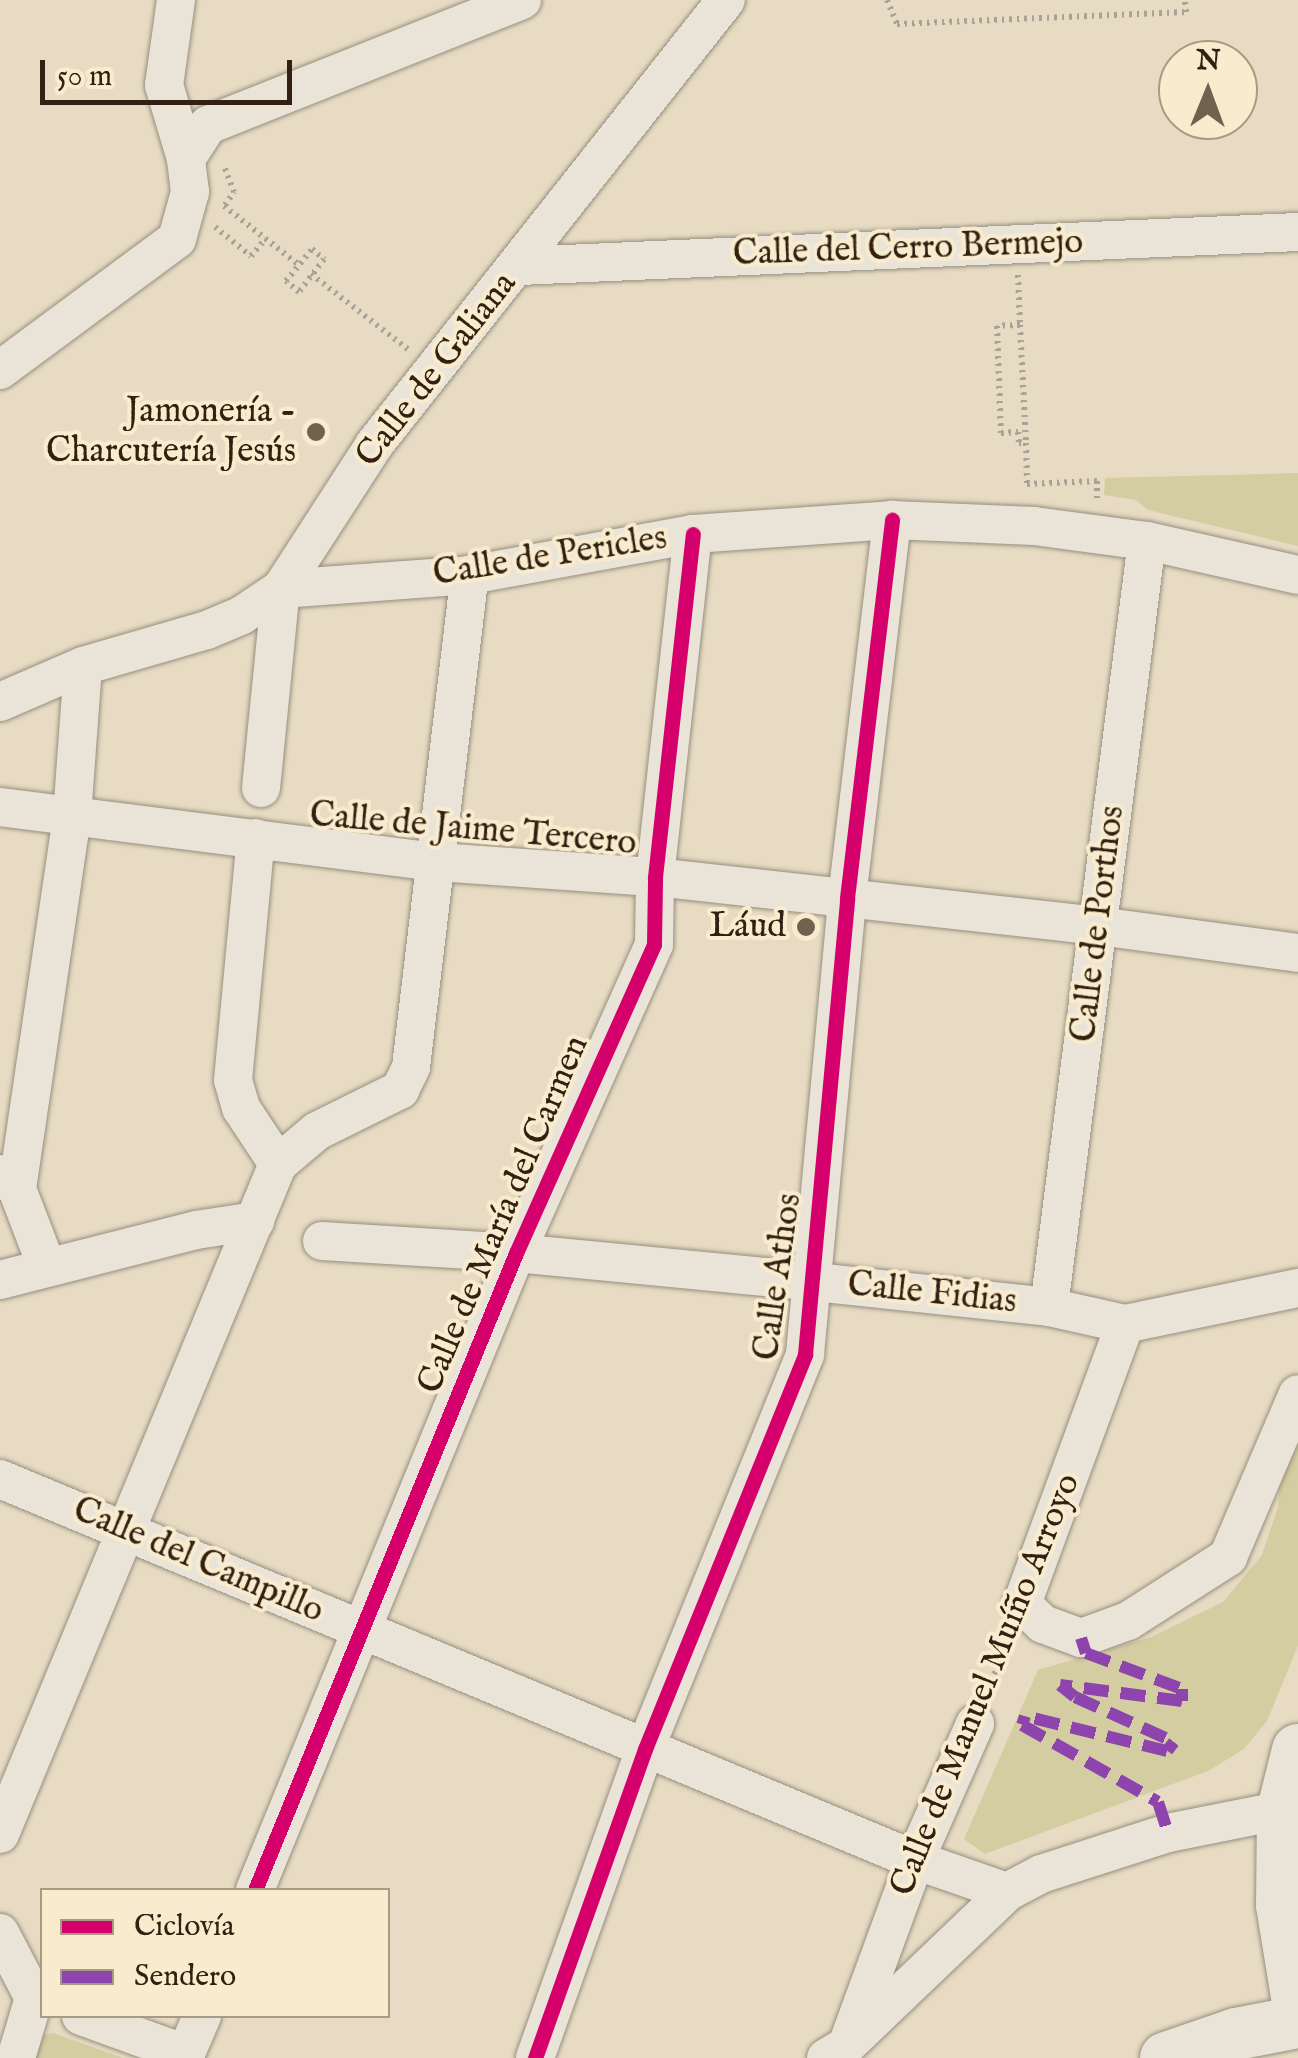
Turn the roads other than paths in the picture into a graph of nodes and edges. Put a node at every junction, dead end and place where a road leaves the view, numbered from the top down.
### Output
1 (176, 0) edge
2 (522, 0) edge
3 (726, 0) edge
4 (186, 159) junction
5 (1298, 232) edge
6 (518, 266) junction
7 (0, 370) edge
8 (892, 520) junction
9 (693, 534) junction
10 (1141, 541) junction
11 (470, 575) junction
12 (1298, 575) edge
13 (281, 589) junction
14 (83, 666) junction
15 (0, 702) edge
16 (261, 788) dead end
17 (0, 807) edge
18 (72, 816) junction
19 (256, 838) junction
20 (438, 862) junction
21 (655, 877) junction
22 (847, 898) junction
23 (1099, 926) junction
24 (1298, 953) edge
25 (278, 1164) junction
26 (8, 1181) edge
27 (255, 1222) junction
28 (322, 1241) dead end
29 (516, 1253) junction
30 (47, 1266) junction
31 (0, 1280) edge
32 (814, 1282) junction
33 (1298, 1288) edge
34 (1050, 1306) junction
35 (1125, 1324) junction
36 (1298, 1394) edge
37 (0, 1479) edge
38 (126, 1530) junction
39 (364, 1632) junction
40 (975, 1724) road end
41 (645, 1748) junction
42 (1298, 1750) edge
43 (1290, 1807) edge
44 (0, 1834) edge
45 (915, 1860) junction
46 (256, 1888) edge
47 (1007, 1892) junction
48 (0, 1934) edge
49 (1294, 1983) edge
50 (38, 2000) edge
51 (86, 2018) edge
52 (201, 2018) edge
53 (1298, 2022) edge
54 (836, 2052) edge
55 (185, 2056) edge
56 (16, 2058) edge
57 (536, 2058) edge
58 (1166, 2058) edge

1 - 4 street
2 - 4 street
3 - 6 street, Calle de Galiana
4 - 7 street
5 - 6 street, Calle del Cerro Bermejo
6 - 13 street, Calle de Galiana
8 - 9 street, Calle de Pericles
8 - 10 street, Calle de Pericles
8 - 22 street, Calle Athos
9 - 11 street, Calle de Pericles
9 - 21 street, Calle de María del Carmen
10 - 12 street, Calle de Pericles
10 - 23 street, Calle de Porthos
11 - 13 street, Calle de Pericles
11 - 20 street
13 - 14 street, Calle de Pericles
13 - 16 street, Calle de Galiana
14 - 15 street, Calle de Pericles
14 - 18 street
17 - 18 street, Calle de Jaime Tercero
18 - 19 street, Calle de Jaime Tercero
18 - 26 street
19 - 20 street, Calle de Jaime Tercero
19 - 25 street
20 - 21 street, Calle de Jaime Tercero
20 - 25 street
21 - 22 street, Calle de Jaime Tercero
21 - 29 street, Calle de María del Carmen
22 - 23 street, Calle de Jaime Tercero
22 - 32 street, Calle Athos
23 - 24 street, Calle de Jaime Tercero
23 - 34 street, Calle de Porthos
25 - 27 street
26 - 30 street
27 - 30 street
27 - 38 street
28 - 29 street, Calle Fidias
29 - 32 street, Calle Fidias
29 - 39 street, Calle de María del Carmen
30 - 31 street
32 - 34 street, Calle Fidias
32 - 41 street, Calle Athos
33 - 35 street, Calle Fidias
34 - 35 street, Calle Fidias
35 - 36 street, Calle de Manuel Muíño Arroyo
37 - 38 street, Calle del Campillo
38 - 39 street, Calle del Campillo
38 - 44 street
39 - 41 street, Calle del Campillo
39 - 46 street, Calle de María del Carmen
40 - 45 street, Calle de Manuel Muíño Arroyo
41 - 45 street, Calle del Campillo
41 - 57 street, Calle Athos
42 - 43 street
43 - 47 street
43 - 49 street
45 - 47 street, Calle del Campillo
45 - 54 street, Calle de Manuel Muíño Arroyo
47 - 54 street
48 - 50 street
50 - 56 street
51 - 55 street
52 - 55 street
53 - 58 street

